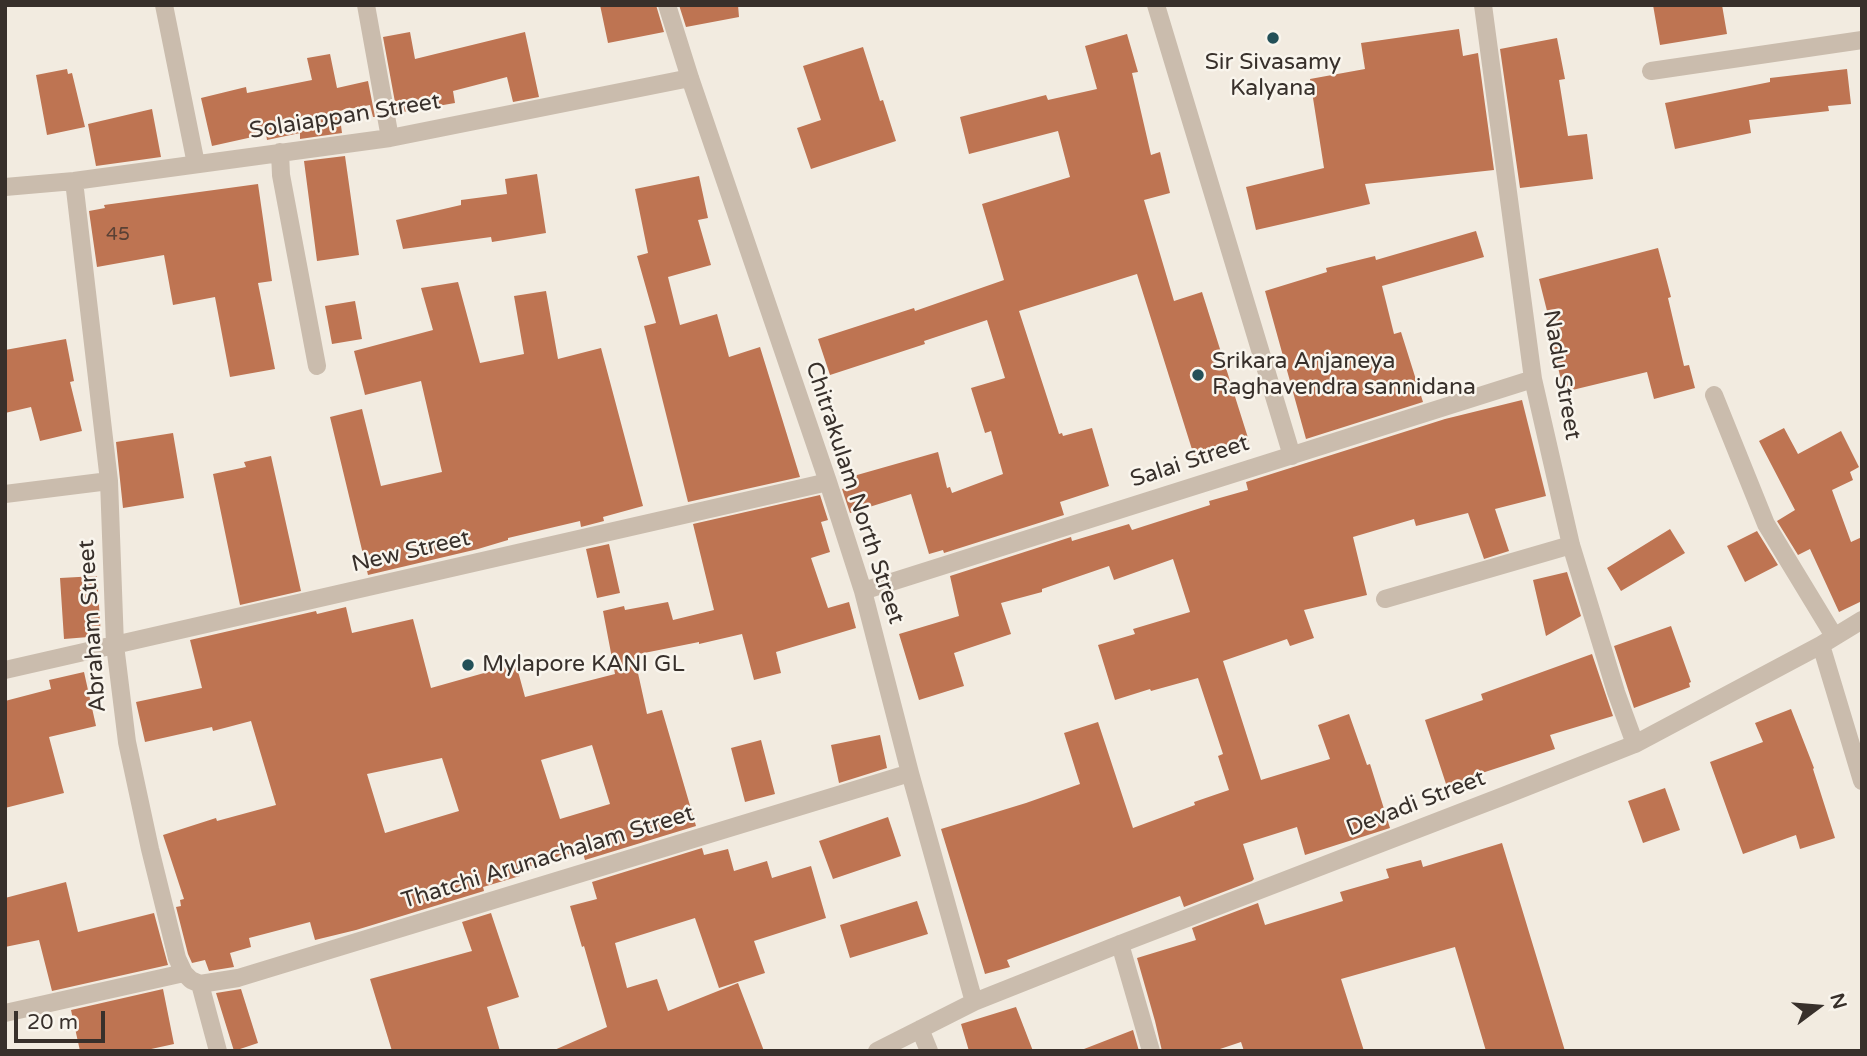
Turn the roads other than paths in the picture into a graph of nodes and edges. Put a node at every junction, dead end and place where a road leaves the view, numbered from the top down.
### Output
1 (164, 5) edge
2 (366, 5) edge
3 (667, 5) edge
4 (1156, 5) edge
5 (1483, 5) edge
6 (1862, 40) edge
7 (1651, 71) dead end
8 (690, 78) junction
9 (390, 138) junction
10 (281, 152) junction
11 (195, 164) junction
12 (74, 181) junction
13 (5, 187) edge
14 (317, 366) dead end
15 (1533, 379) junction
16 (1714, 395) dead end
17 (1292, 456) junction
18 (109, 481) junction
19 (828, 482) junction
20 (5, 494) edge
21 (1571, 545) junction
22 (863, 591) junction
23 (1385, 599) dead end
24 (1862, 620) edge
25 (1828, 640) junction
26 (115, 645) junction
27 (5, 670) edge
28 (1635, 744) junction
29 (910, 773) junction
30 (1862, 781) edge
31 (1120, 944) junction
32 (184, 973) junction
33 (200, 984) junction
34 (974, 1002) junction
35 (5, 1013) edge
36 (920, 1029) junction
37 (218, 1051) edge
38 (877, 1051) edge
39 (929, 1051) edge
40 (1151, 1051) edge

1 - 11 street
2 - 9 street
3 - 8 street, Chitrakulam North Street
4 - 17 street
5 - 15 street, Nadu Street
6 - 7 street
8 - 9 street, Solaiappan Street
8 - 19 street, Chitrakulam North Street
9 - 10 street, Solaiappan Street
10 - 11 street, Solaiappan Street
10 - 14 street
11 - 12 street, Solaiappan Street
12 - 13 street, Solaiappan Street
12 - 18 street, Abraham Street
15 - 17 street, Salai Street
15 - 21 street, Nadu Street
16 - 25 street
17 - 22 street, Salai Street
18 - 20 street
18 - 26 street, Abraham Street
19 - 22 street, Chitrakulam North Street
19 - 26 street, New Street
21 - 23 street
21 - 28 street, Nadu Street
22 - 29 street, Chitrakulam North Street
24 - 25 street, Devadi Street
25 - 28 street, Devadi Street
25 - 30 street
26 - 27 street, New Street
26 - 32 street, Abraham Street
28 - 31 street, Devadi Street
29 - 33 street, Thatchi Arunachalam Street
29 - 34 street, Chitrakulam North Street
31 - 34 street, Devadi Street
31 - 40 street
32 - 33 street
32 - 35 street
33 - 37 street
34 - 36 street, Devadi Street
36 - 38 street, Devadi Street
36 - 39 street

